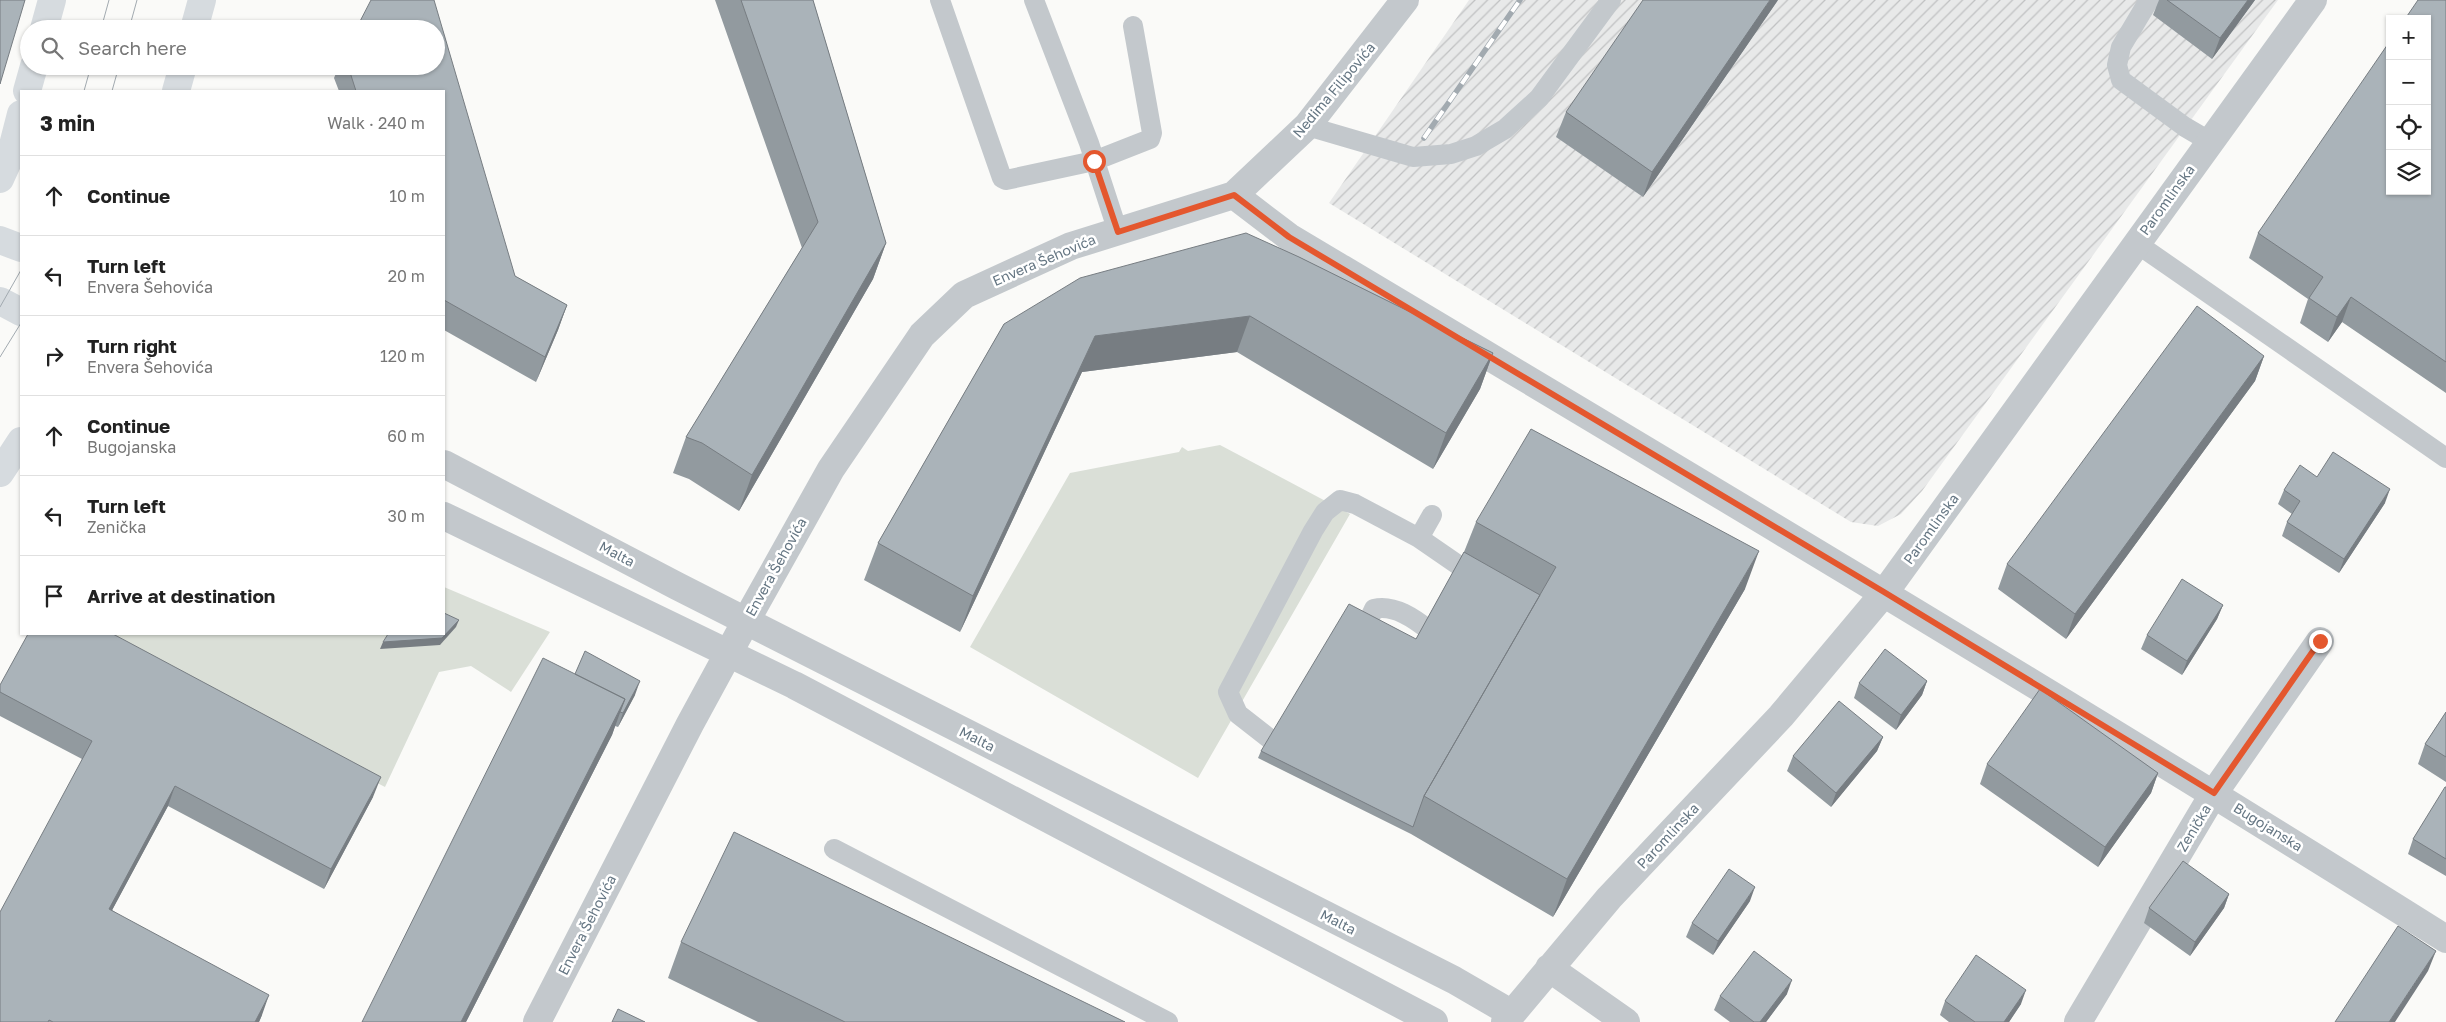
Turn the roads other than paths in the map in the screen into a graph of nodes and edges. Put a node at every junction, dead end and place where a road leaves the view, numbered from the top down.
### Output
1 (52, 0) edge
2 (202, 0) edge
3 (940, 0) edge
4 (1034, 0) edge
5 (1406, 0) edge
6 (1611, 0) edge
7 (2149, 0) edge
8 (2313, 0) edge
9 (46, 20) edge
10 (196, 20) edge
11 (1133, 26) dead end
12 (31, 75) edge
13 (180, 75) edge
14 (27, 90) edge
15 (176, 90) edge
16 (20, 118) edge
17 (1307, 126) junction
18 (2209, 141) junction
19 (1094, 161) junction
20 (0, 179) edge
21 (1234, 195) junction
22 (1118, 232) junction
23 (0, 240) edge
24 (2136, 243) junction
25 (20, 248) edge
26 (0, 301) edge
27 (20, 311) edge
28 (20, 443) edge
29 (2446, 458) edge
30 (445, 465) edge
31 (0, 473) edge
32 (1432, 515) dead end
33 (445, 516) edge
34 (1419, 538) junction
35 (1498, 592) edge
36 (1884, 592) junction
37 (746, 621) junction
38 (2320, 641) dead end
39 (728, 652) junction
40 (1353, 653) edge
41 (1416, 662) edge
42 (1310, 747) edge
43 (2214, 793) junction
44 (834, 849) dead end
45 (2446, 939) edge
46 (1549, 968) junction
47 (1508, 1017) edge
48 (537, 1022) edge
49 (1168, 1022) edge
50 (1434, 1022) edge
51 (1626, 1022) edge
52 (2078, 1022) edge

1 - 9 main road
2 - 10 main road
3 - 19 lane
4 - 19 lane
5 - 17 street, Nedima Filipovića
6 - 17 lane
7 - 18 lane
8 - 18 street, Paromlinska
11 - 19 lane
12 - 14 main road
13 - 15 main road
16 - 20 main road
17 - 21 street, Nedima Filipovića
18 - 24 street, Paromlinska
19 - 22 lane
21 - 22 street, Envera Šehovića
21 - 36 street
22 - 37 street, Envera Šehovića
23 - 25 main road
24 - 29 lane
24 - 36 street, Paromlinska
26 - 27 main road
28 - 31 main road
30 - 37 street, Malta
32 - 34 lane
33 - 39 street
34 - 35 lane
34 - 42 lane
36 - 43 street, Bugojanska
36 - 46 street, Paromlinska
37 - 39 street, Envera Šehovića
37 - 47 street, Malta
38 - 43 street, Zenička
39 - 48 street, Envera Šehovića
39 - 50 street
40 - 41 lane
43 - 45 street, Bugojanska
43 - 52 street, Zenička
44 - 49 lane
46 - 47 street, Paromlinska
46 - 51 street

